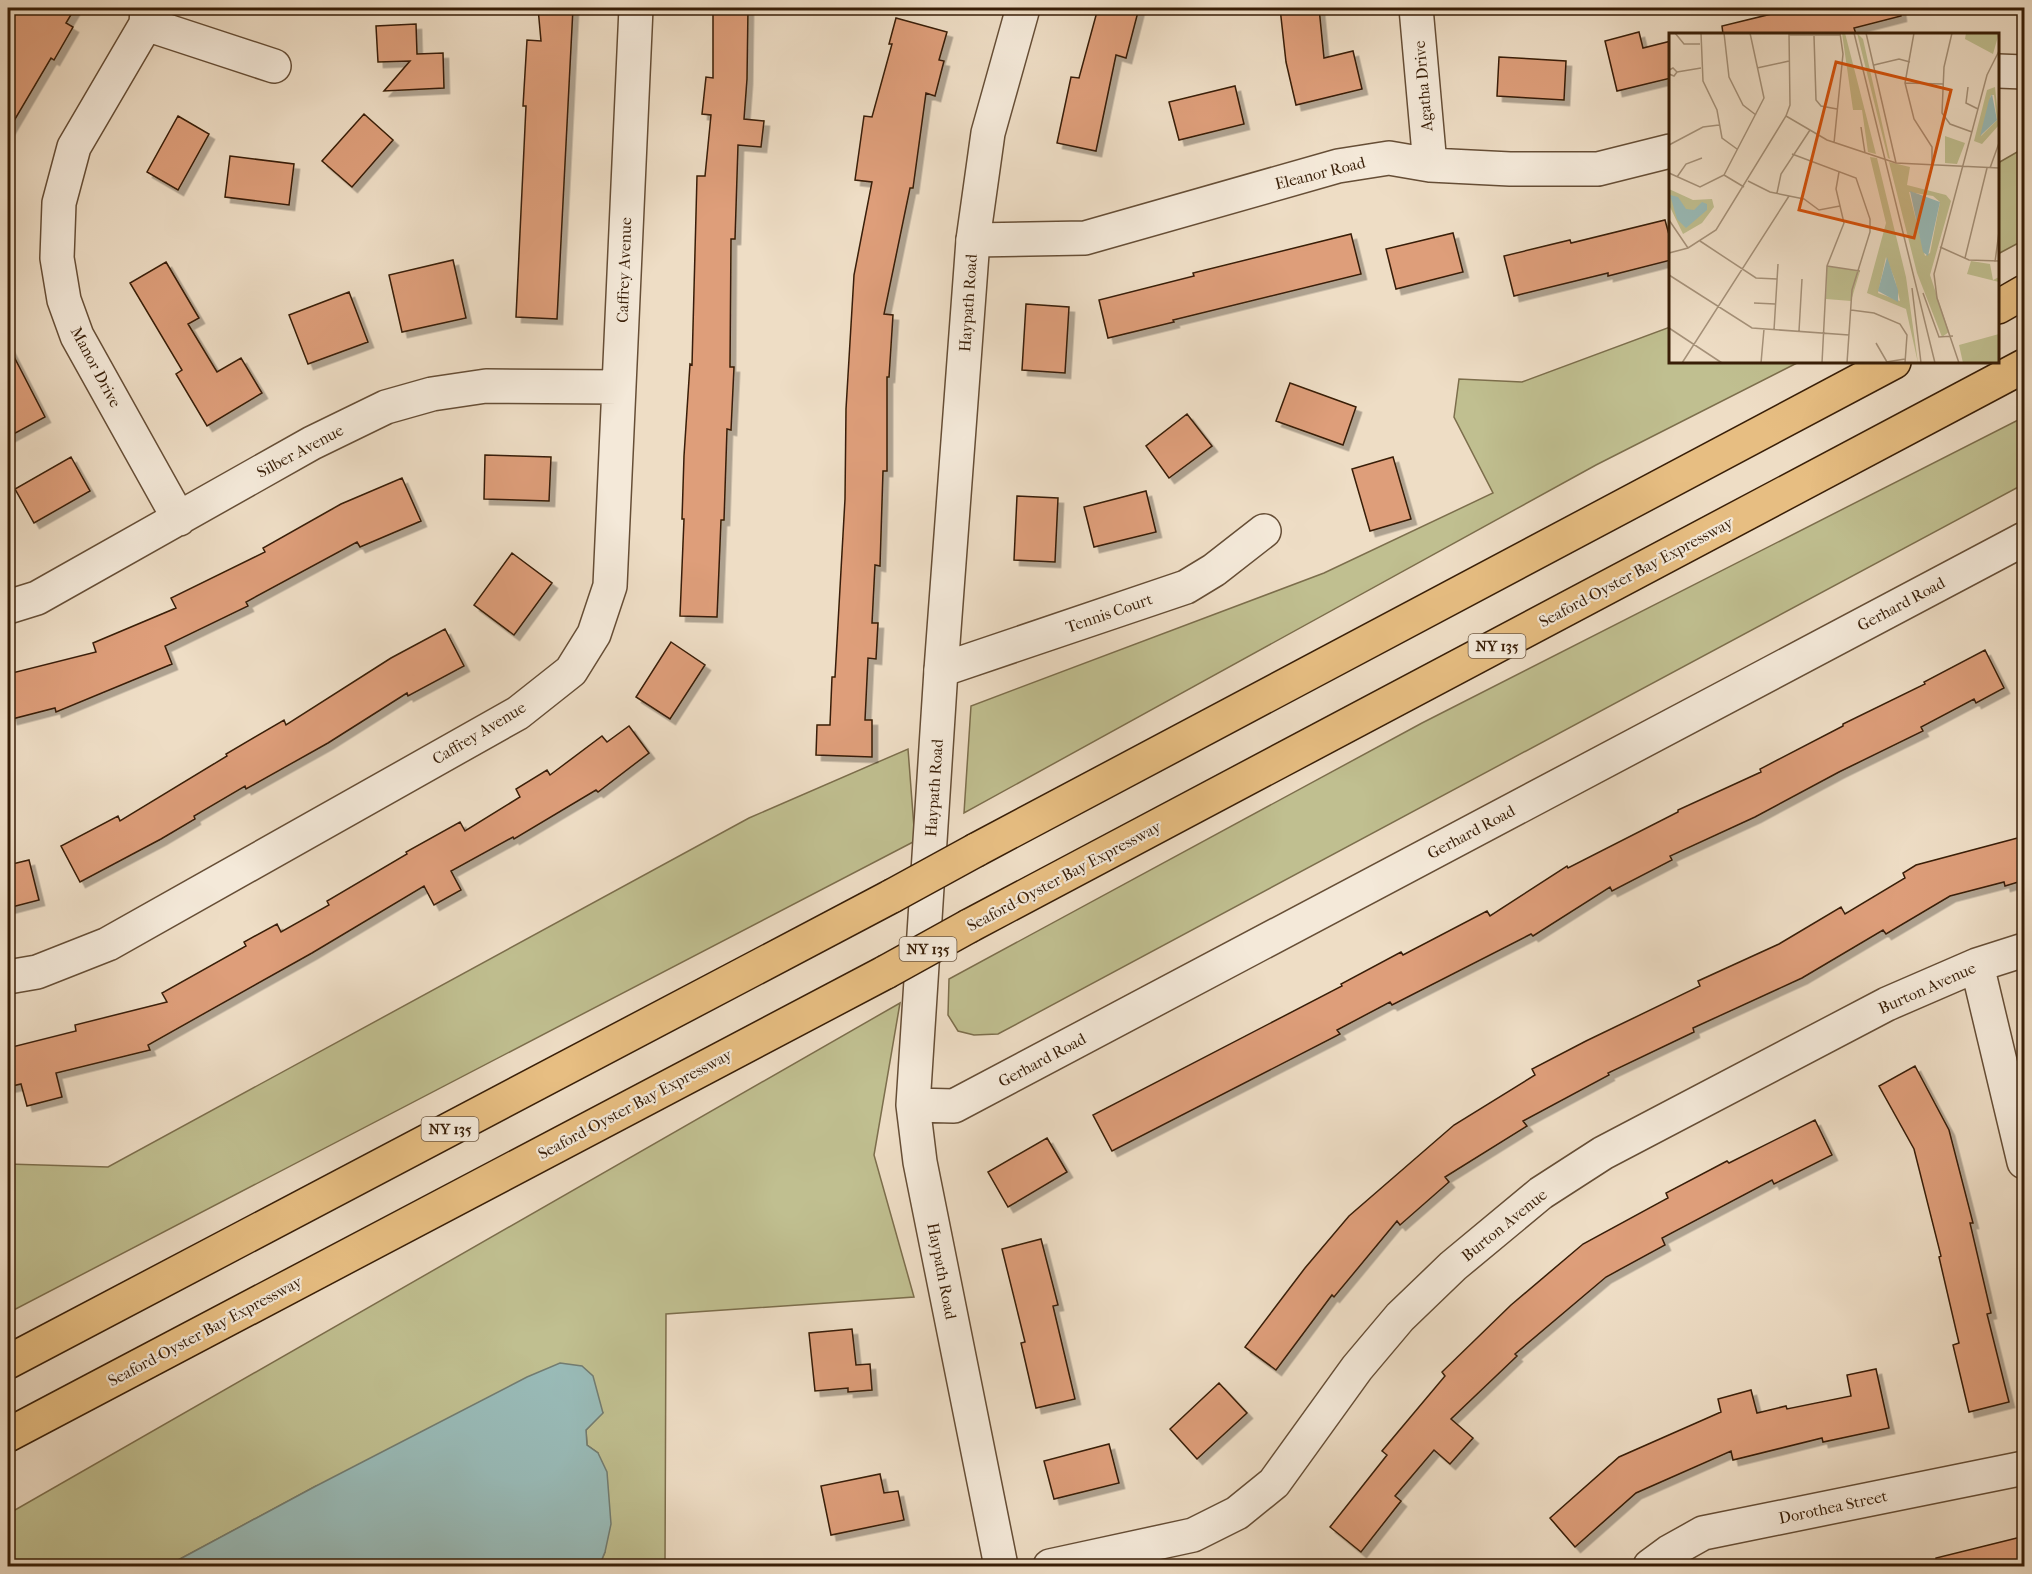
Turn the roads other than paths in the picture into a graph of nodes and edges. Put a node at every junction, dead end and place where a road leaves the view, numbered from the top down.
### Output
1 (636, 8) edge
2 (1023, 8) edge
3 (1416, 8) edge
4 (146, 16) edge
5 (273, 66) dead end
6 (1999, 71) edge
7 (2025, 72) edge
8 (1669, 151) edge
9 (1430, 165) junction
10 (973, 240) junction
11 (2025, 292) edge
12 (1999, 306) edge
13 (1892, 363) edge
14 (2025, 366) edge
15 (619, 387) junction
16 (179, 519) junction
17 (1264, 531) dead end
18 (2025, 539) edge
19 (8, 607) edge
20 (941, 670) junction
21 (2025, 950) edge
22 (1977, 965) junction
23 (8, 977) edge
24 (914, 1105) junction
25 (2025, 1162) edge
26 (8, 1362) edge
27 (8, 1435) edge
28 (2025, 1468) edge
29 (1001, 1566) edge
30 (1050, 1566) edge
31 (1650, 1566) edge

1 - 15 street, Caffrey Avenue
2 - 10 street, Haypath Road
3 - 9 street, Agatha Drive
4 - 5 street
4 - 16 street, Manor Drive
6 - 7 street
8 - 9 street, Eleanor Road
9 - 10 street, Eleanor Road
10 - 20 street, Haypath Road
11 - 12 highway
13 - 26 highway, NY 135, bridge
14 - 27 highway, Seaford-Oyster Bay Expressway / NY 135, bridge
15 - 16 street, Silber Avenue
15 - 23 street, Caffrey Avenue
16 - 19 street, Silber Avenue
17 - 20 street, Tennis Court
18 - 24 street, Gerhard Road
20 - 24 street, Haypath Road
21 - 22 street, Burton Avenue
22 - 25 street
22 - 30 street, Burton Avenue
24 - 29 street, Haypath Road
28 - 31 street, Dorothea Street

